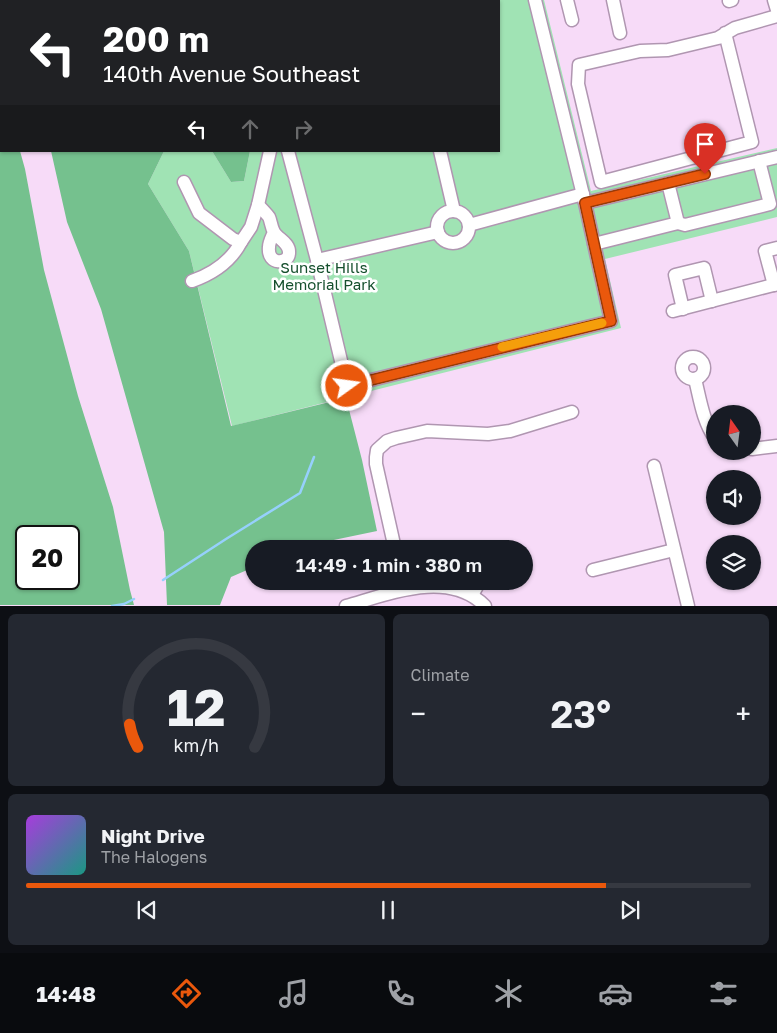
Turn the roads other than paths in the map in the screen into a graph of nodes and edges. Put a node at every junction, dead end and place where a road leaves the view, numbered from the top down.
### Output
1 (535, 0) edge
2 (567, 0) edge
3 (613, 0) edge
4 (774, 0) edge
5 (777, 10) edge
6 (777, 16) edge
7 (572, 20) dead end
8 (620, 33) dead end
9 (725, 33) junction
10 (270, 152) edge
11 (288, 152) edge
12 (440, 152) edge
13 (777, 156) edge
14 (759, 161) junction
15 (184, 182) dead end
16 (668, 183) junction
17 (584, 198) junction
18 (258, 205) junction
19 (454, 211) junction
20 (678, 223) junction
21 (469, 225) junction
22 (274, 232) dead end
23 (438, 232) junction
24 (241, 242) junction
25 (594, 244) junction
26 (777, 248) edge
27 (317, 260) junction
28 (192, 281) dead end
29 (776, 285) edge
30 (712, 301) junction
31 (696, 379) dead end
32 (572, 412) dead end
33 (706, 421) edge
34 (777, 446) edge
35 (761, 448) edge
36 (654, 466) dead end
37 (393, 540) edge
38 (674, 550) junction
39 (593, 570) dead end
40 (392, 590) edge
41 (460, 590) edge
42 (475, 590) edge
43 (472, 595) junction
44 (346, 606) edge
45 (485, 606) edge
46 (688, 606) edge

1 - 17 street
2 - 7 street
3 - 8 street
4 - 5 street
6 - 9 street
9 - 9 street
10 - 18 street
11 - 27 street
12 - 19 street
13 - 14 street
14 - 16 street
14 - 20 street
15 - 24 street
16 - 17 street
16 - 20 street
17 - 21 street
17 - 25 street
18 - 22 street
18 - 24 street
19 - 21 street
19 - 23 street
20 - 25 street
21 - 23 street
23 - 27 street
24 - 28 street
25 - 27 street
26 - 29 street
29 - 30 street
30 - 30 street
31 - 33 street
32 - 37 street
34 - 35 street
36 - 38 street
38 - 39 street
38 - 46 street
40 - 44 street
41 - 43 street
42 - 43 street
43 - 45 street

